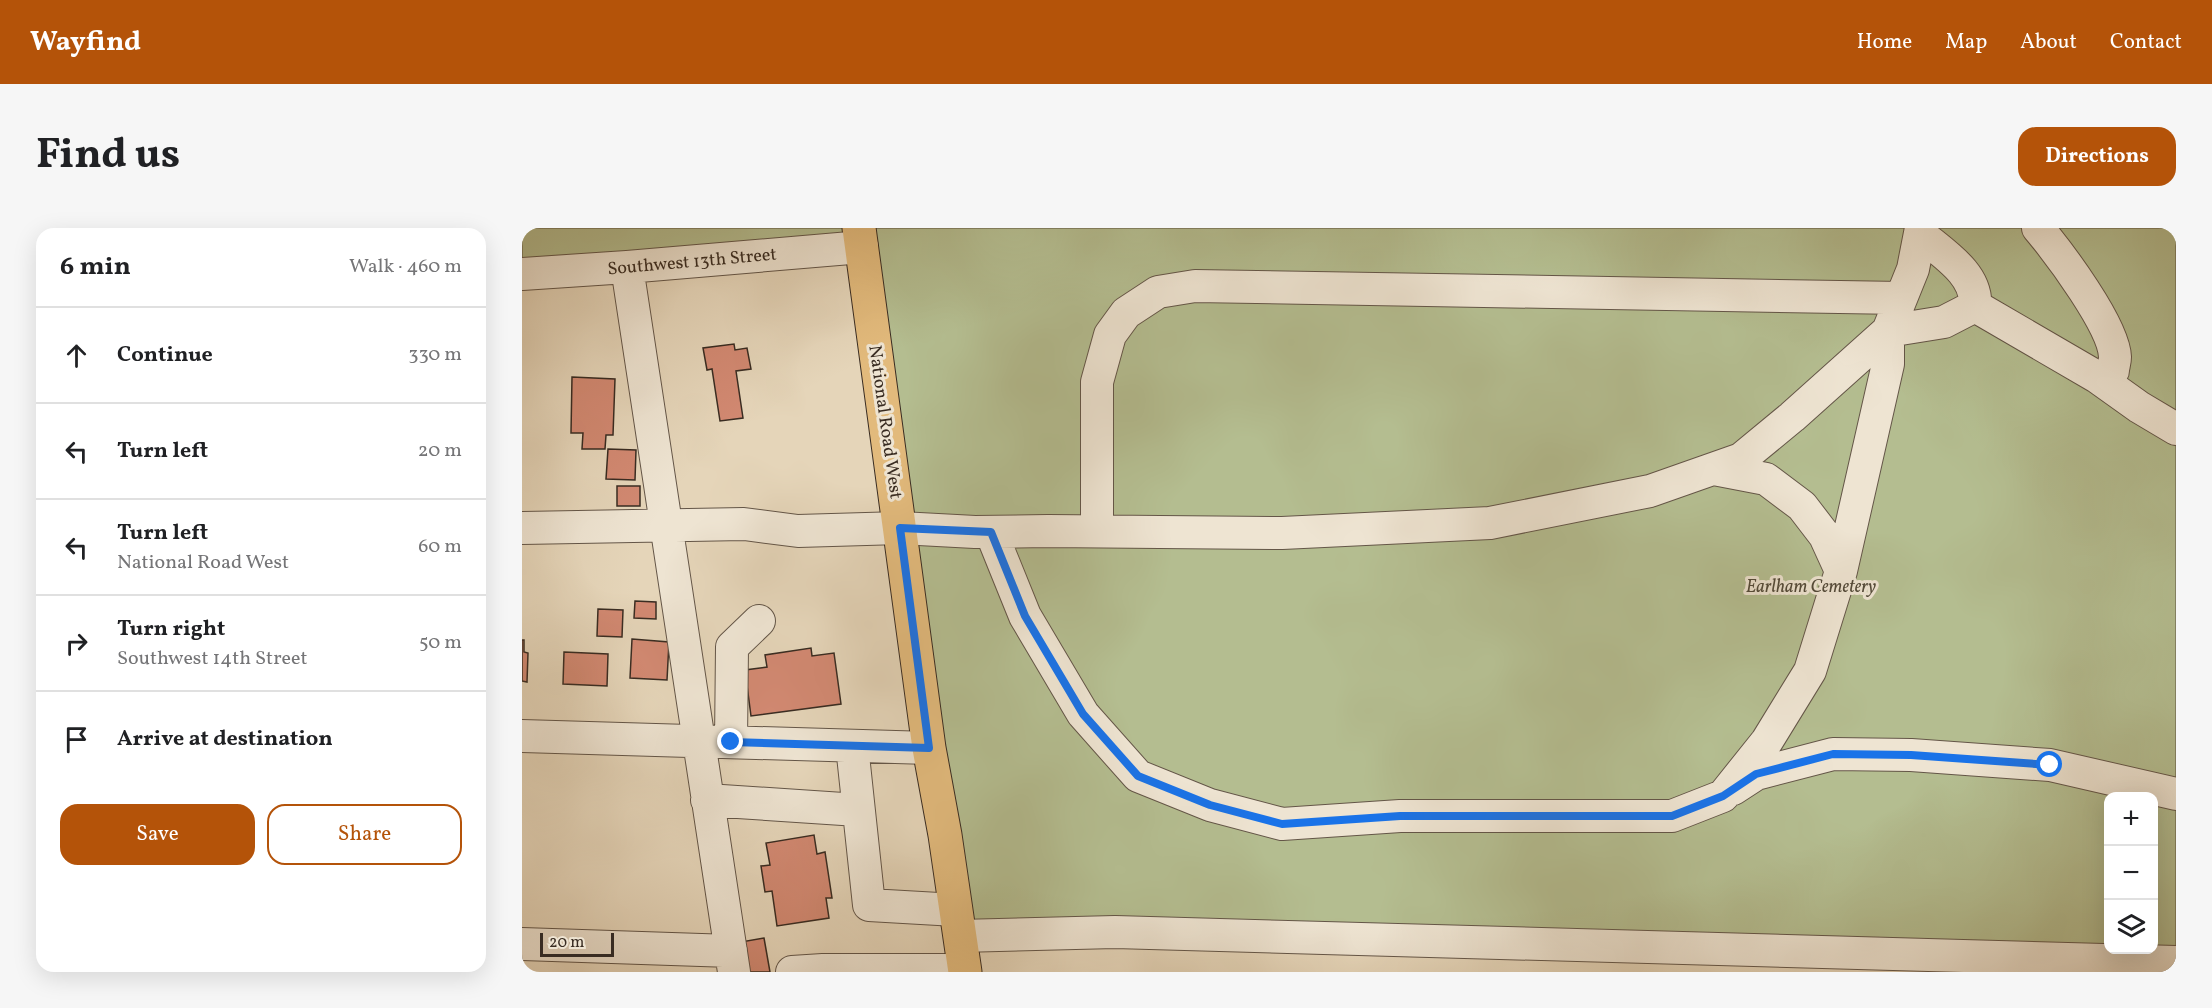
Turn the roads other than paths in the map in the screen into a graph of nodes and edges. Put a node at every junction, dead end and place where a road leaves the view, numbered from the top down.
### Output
1 (2038, 228) edge
2 (1921, 231) edge
3 (860, 237) edge
4 (627, 267) junction
5 (522, 274) edge
6 (1901, 298) junction
7 (1975, 306) junction
8 (1888, 331) junction
9 (2097, 377) junction
10 (2176, 429) edge
11 (1714, 469) junction
12 (666, 525) junction
13 (522, 528) edge
14 (900, 528) junction
15 (1097, 531) junction
16 (991, 532) junction
17 (1841, 571) junction
18 (759, 621) dead end
19 (522, 736) edge
20 (698, 741) junction
21 (731, 742) junction
22 (852, 746) junction
23 (929, 748) junction
24 (2176, 794) edge
25 (1723, 796) junction
26 (707, 800) junction
27 (858, 810) junction
28 (958, 923) junction
29 (522, 944) edge
30 (732, 962) edge
31 (2176, 962) edge
32 (965, 971) edge
33 (792, 972) edge

1 - 9 street
2 - 6 street
2 - 7 street
3 - 4 street, Southwest 13th Street
3 - 14 main road, National Road West
4 - 5 street, Southwest 13th Street
4 - 12 street
6 - 8 street
6 - 15 street
7 - 8 street
7 - 9 street
8 - 11 street
8 - 17 street
9 - 10 street
11 - 15 street
11 - 17 street
12 - 13 street
12 - 14 street
12 - 20 street
14 - 16 street
14 - 23 main road, National Road West
15 - 16 street
16 - 25 street
17 - 25 street
18 - 21 street
19 - 20 street
20 - 21 street
20 - 26 street
21 - 22 street
22 - 23 street
22 - 27 street
23 - 28 main road, National Road West
24 - 25 street
26 - 27 street
26 - 30 street
27 - 28 street
28 - 31 street
28 - 32 main road, National Road West
29 - 30 street
32 - 33 street

